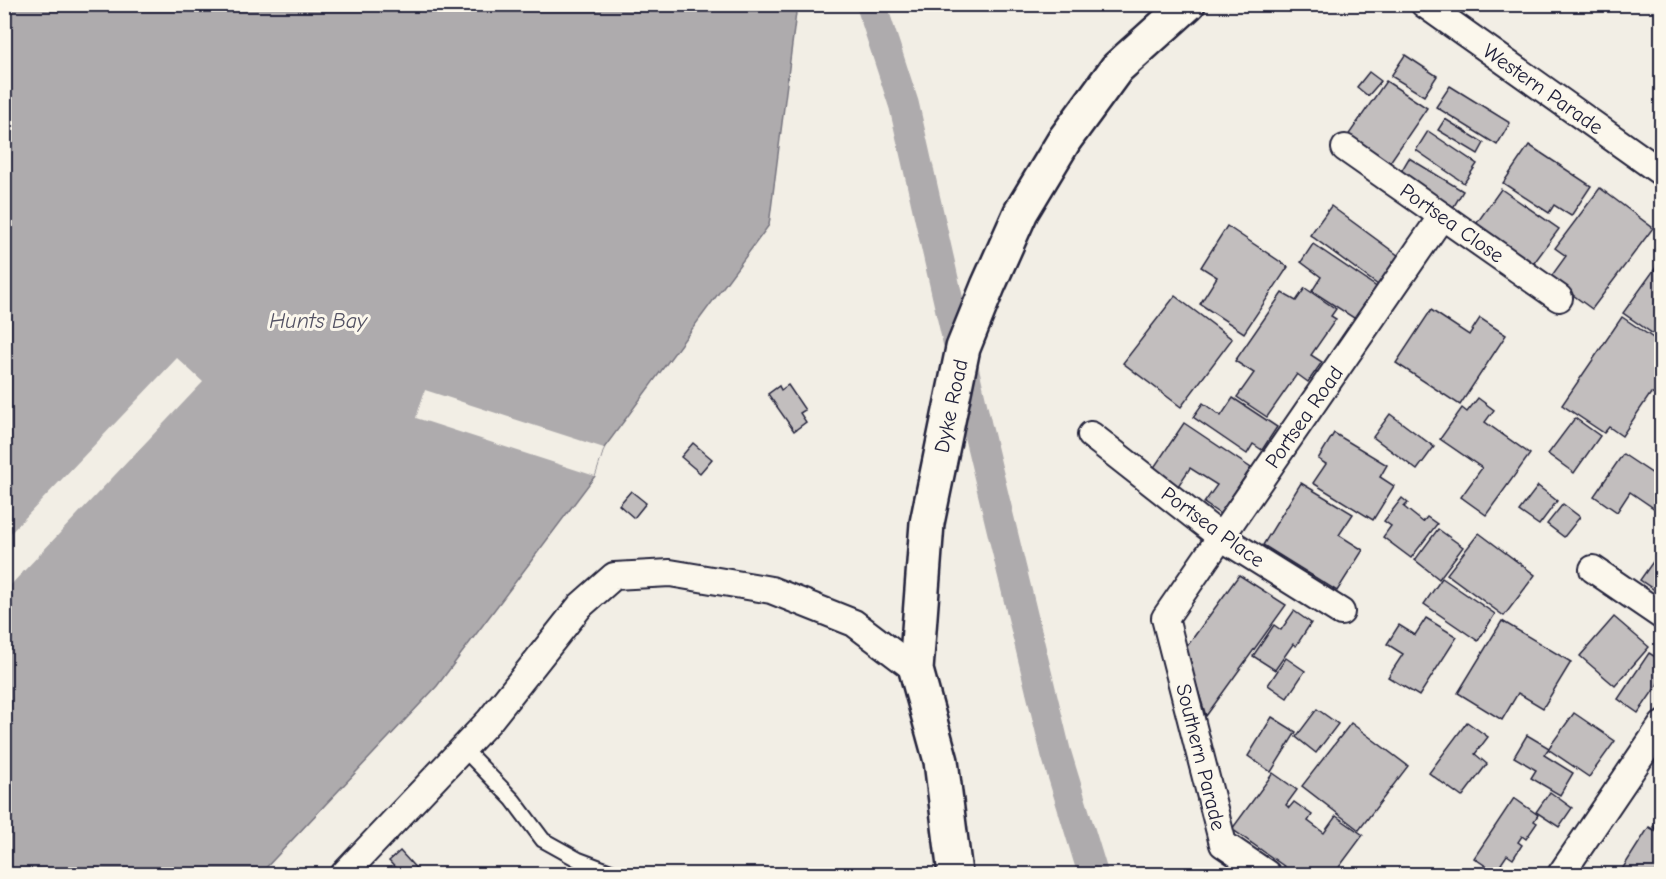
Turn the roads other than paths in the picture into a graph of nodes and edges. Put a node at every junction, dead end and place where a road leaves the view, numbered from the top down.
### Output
1 (1188, 4) edge
2 (1424, 4) edge
3 (1346, 148) dead end
4 (1662, 173) edge
5 (1442, 216) junction
6 (1559, 298) dead end
7 (1090, 435) dead end
8 (1221, 537) junction
9 (1593, 569) dead end
10 (1341, 612) dead end
11 (1662, 616) edge
12 (1165, 618) joint
13 (916, 670) junction
14 (1662, 725) edge
15 (463, 748) junction
16 (344, 874) edge
17 (616, 874) edge
18 (955, 874) edge
19 (1267, 874) edge
20 (1561, 874) edge

1 - 13 main road, Dyke Road
2 - 4 street, Western Parade
3 - 5 street, Portsea Close
5 - 6 street, Portsea Close
5 - 8 street, Portsea Road
7 - 8 street, Portsea Place
8 - 10 street, Portsea Place
8 - 12 street, Portsea Road
9 - 11 street
12 - 19 street, Southern Parade
13 - 15 street
13 - 18 main road, Dyke Road
14 - 20 street
15 - 16 street
15 - 17 lane

